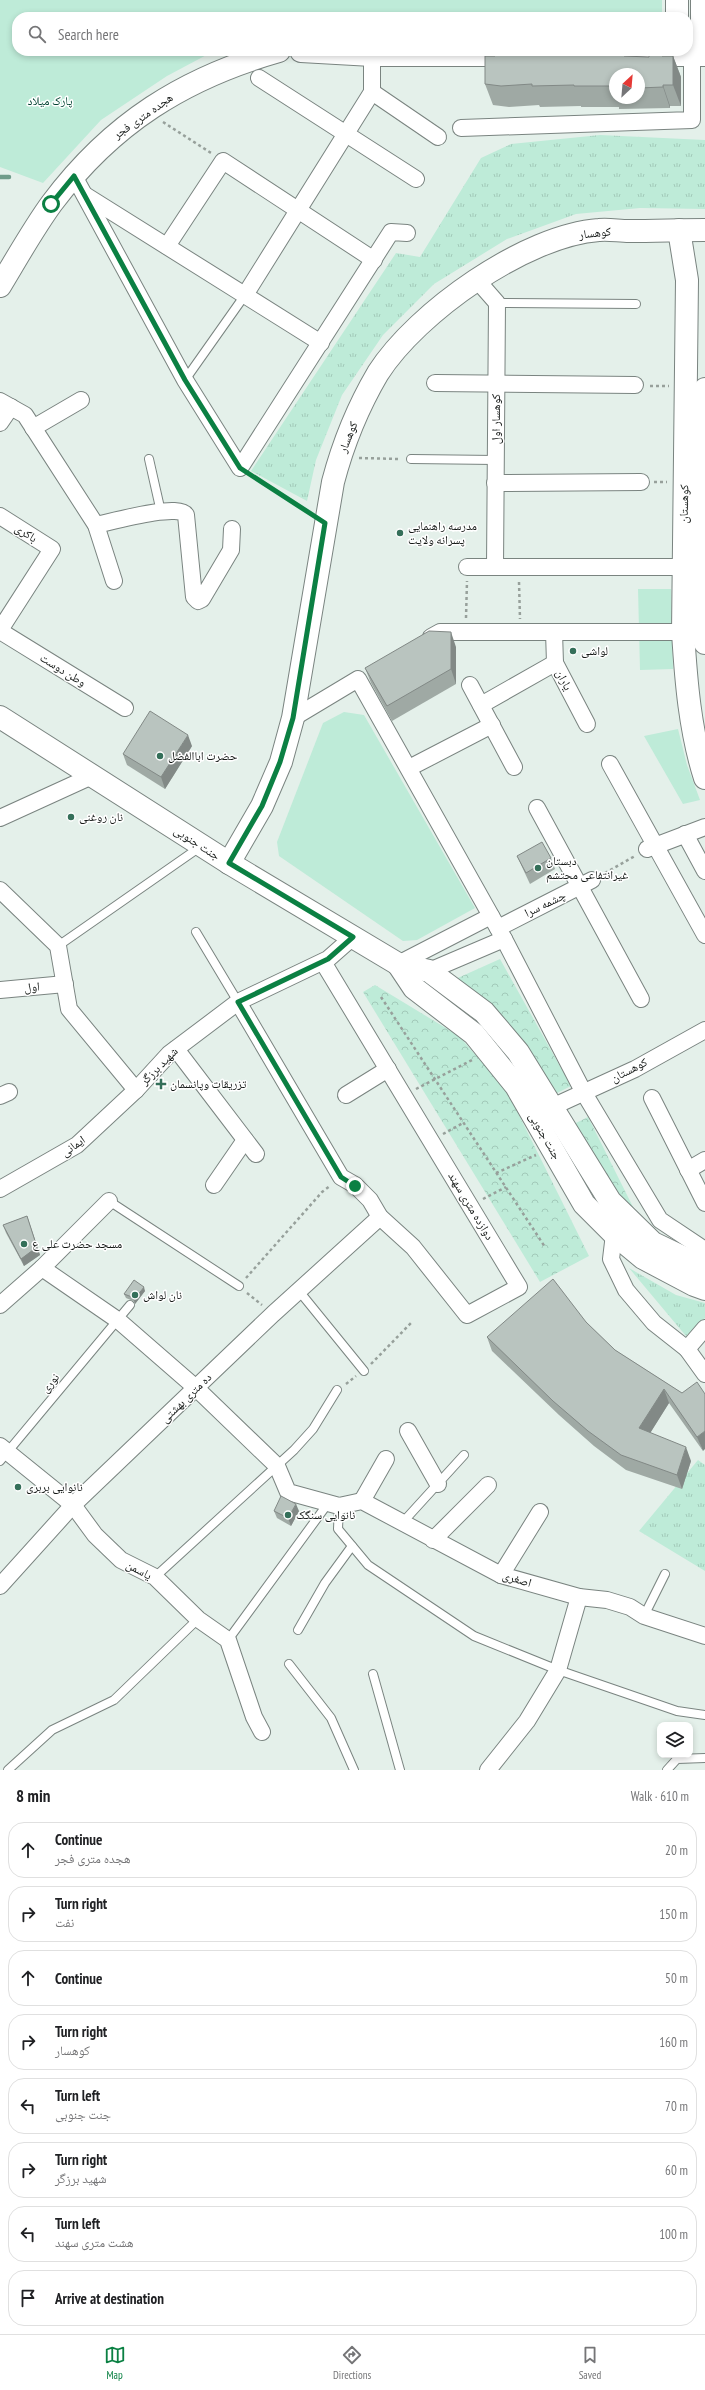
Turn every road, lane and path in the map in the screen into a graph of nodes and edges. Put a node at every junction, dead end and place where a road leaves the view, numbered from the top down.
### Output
1 (677, 0) edge
2 (702, 0) edge
3 (677, 12) edge
4 (693, 40) edge
5 (262, 56) edge
6 (372, 56) edge
7 (690, 56) edge
8 (259, 78) dead end
9 (372, 92) junction
10 (147, 111) junction
11 (698, 120) edge
12 (461, 128) dead end
13 (346, 134) junction
14 (438, 137) dead end
15 (223, 161) junction
16 (416, 179) dead end
17 (79, 185) junction
18 (298, 211) junction
19 (679, 230) junction
20 (705, 230) edge
21 (407, 233) dead end
22 (705, 244) edge
23 (167, 246) junction
24 (683, 255) junction
25 (374, 260) junction
26 (476, 279) junction
27 (0, 286) edge
28 (245, 295) junction
29 (497, 303) junction
30 (636, 304) dead end
31 (321, 343) junction
32 (185, 380) junction
33 (435, 383) dead end
34 (496, 384) junction
35 (634, 385) joint
36 (695, 388) edge
37 (81, 400) dead end
38 (5, 404) edge
39 (0, 423) edge
40 (33, 428) junction
41 (340, 455) junction
42 (149, 459) dead end
43 (411, 459) joint
44 (496, 460) junction
45 (240, 468) junction
46 (641, 482) joint
47 (698, 482) edge
48 (495, 483) junction
49 (161, 512) junction
50 (0, 516) edge
51 (325, 523) junction
52 (96, 524) junction
53 (232, 529) dead end
54 (467, 567) joint
55 (495, 567) junction
56 (519, 567) junction
57 (705, 567) edge
58 (683, 568) junction
59 (114, 581) dead end
60 (0, 631) edge
61 (466, 632) junction
62 (520, 632) junction
63 (554, 632) junction
64 (682, 632) junction
65 (705, 643) edge
66 (419, 644) edge
67 (556, 664) junction
68 (470, 686) dead end
69 (481, 705) junction
70 (125, 708) dead end
71 (0, 717) edge
72 (293, 718) junction
73 (587, 724) dead end
74 (492, 725) junction
75 (610, 764) dead end
76 (514, 767) dead end
77 (409, 768) junction
78 (92, 776) junction
79 (705, 778) edge
80 (537, 808) dead end
81 (0, 818) edge
82 (705, 827) edge
83 (685, 834) junction
84 (202, 846) junction
85 (651, 847) junction
86 (229, 863) junction
87 (705, 871) edge
88 (586, 884) junction
89 (0, 890) edge
90 (498, 928) junction
91 (196, 932) dead end
92 (705, 935) edge
93 (353, 937) junction
94 (58, 946) junction
95 (323, 962) junction
96 (398, 964) junction
97 (429, 971) junction
98 (65, 984) junction
99 (0, 990) edge
100 (381, 997) dead end
101 (642, 999) dead end
102 (238, 1002) junction
103 (705, 1030) edge
104 (176, 1049) junction
105 (477, 1057) dead end
106 (388, 1069) junction
107 (435, 1079) junction
108 (136, 1090) junction
109 (584, 1093) junction
110 (346, 1095) dead end
111 (403, 1095) junction
112 (652, 1098) dead end
113 (552, 1107) junction
114 (463, 1123) junction
115 (245, 1140) junction
116 (431, 1140) junction
117 (256, 1154) dead end
118 (538, 1154) dead end
119 (705, 1160) edge
120 (688, 1170) junction
121 (496, 1173) junction
122 (341, 1177) junction
123 (214, 1185) dead end
124 (506, 1188) junction
125 (0, 1189) edge
126 (109, 1201) joint
127 (705, 1203) edge
128 (470, 1205) junction
129 (380, 1217) junction
130 (614, 1234) junction
131 (545, 1247) dead end
132 (704, 1260) edge
133 (42, 1268) junction
134 (239, 1286) junction
135 (705, 1289) edge
136 (299, 1291) junction
137 (0, 1305) edge
138 (130, 1305) dead end
139 (273, 1314) junction
140 (119, 1321) junction
141 (412, 1323) dead end
142 (705, 1328) edge
143 (687, 1349) junction
144 (364, 1371) junction
145 (705, 1374) edge
146 (196, 1388) junction
147 (337, 1390) joint
148 (408, 1431) dead end
149 (3, 1453) edge
150 (464, 1455) dead end
151 (386, 1458) dead end
152 (277, 1466) junction
153 (438, 1484) junction
154 (488, 1485) dead end
155 (362, 1501) junction
156 (334, 1504) junction
157 (73, 1505) junction
158 (540, 1512) dead end
159 (403, 1522) junction
160 (433, 1540) junction
161 (352, 1546) junction
162 (665, 1574) dead end
163 (501, 1575) junction
164 (155, 1577) junction
165 (0, 1586) edge
166 (579, 1597) junction
167 (644, 1616) junction
168 (198, 1619) junction
169 (298, 1630) dead end
170 (705, 1636) edge
171 (228, 1640) junction
172 (289, 1664) dead end
173 (558, 1670) junction
174 (373, 1674) dead end
175 (705, 1715) edge
176 (262, 1732) dead end
177 (705, 1758) edge
178 (8, 1770) edge
179 (354, 1770) edge
180 (400, 1770) edge
181 (488, 1770) edge
182 (667, 1770) edge

1 - 3 main road
2 - 4 main road
5 - 10 main road, هجده متری فجر
6 - 9 street
7 - 11 street
8 - 13 street
9 - 13 street
9 - 14 street
10 - 15 path
10 - 17 main road, هجده متری فجر
11 - 12 street
13 - 16 street
13 - 18 street
15 - 18 street
15 - 23 street
17 - 23 street
17 - 27 main road, هجده متری فجر
17 - 32 street
18 - 25 street
18 - 28 street
19 - 20 main road, کوهسار
19 - 24 main road, کوهستان
19 - 26 main road, کوهسار
21 - 25 street
22 - 24 main road
23 - 28 street
24 - 36 main road, کوهستان
25 - 31 street
26 - 29 street
26 - 41 main road, کوهسار
28 - 31 street
28 - 32 lane
29 - 30 lane
29 - 34 street, کوهسار اول
31 - 45 street
32 - 45 street
33 - 34 street
34 - 35 street
34 - 44 street, کوهسار اول
35 - 36 path
36 - 47 main road, کوهستان
37 - 40 street
38 - 39 street
38 - 40 street
40 - 52 street
41 - 43 path
41 - 51 main road, کوهسار
42 - 49 lane
43 - 44 lane
44 - 48 street, کوهسار اول
45 - 51 path
46 - 47 path
46 - 48 street
47 - 57 main road, کوهستان
47 - 58 main road, کوهستان
48 - 55 street, کوهسار اول
49 - 52 street
49 - 53 street
50 - 60 street, باکری
51 - 72 main road, کوهسار
52 - 59 street
54 - 55 street
54 - 61 path
55 - 56 street
56 - 58 street
56 - 62 path
57 - 65 main road, کوهستان
58 - 64 main road, کوهستان
60 - 70 street, وطن دوست
61 - 62 street
61 - 66 street
62 - 63 street
63 - 64 street
63 - 67 street, یاران
64 - 79 main road, کوهستان
67 - 69 street
67 - 73 street, یاران
68 - 69 street
69 - 74 street
71 - 78 main road, جنت جنوبی
72 - 77 street
72 - 86 main road, کوهسار
74 - 76 street
74 - 77 street
75 - 85 street
77 - 90 street
78 - 81 street
78 - 84 main road, جنت جنوبی
80 - 88 street
82 - 83 street
83 - 85 street
83 - 87 street
84 - 86 main road, جنت جنوبی
84 - 94 lane
85 - 88 path
85 - 92 street
86 - 93 main road, جنت جنوبی
88 - 90 street, چشمه‌ سرا
88 - 101 street
89 - 94 street
90 - 96 street
90 - 97 street
90 - 109 street
91 - 102 lane
93 - 95 street, شهید برزگر
93 - 96 main road, جنت جنوبی
94 - 98 street, شهید برزگر
95 - 102 street, شهید برزگر
95 - 106 street, دوازده متری سهند
96 - 97 main road, جنت جنوبی
96 - 130 main road, جنت جنوبی
97 - 113 main road, جنت جنوبی
98 - 99 street, اول
98 - 108 street, شهید برزگر
100 - 107 path
102 - 104 street, شهید برزگر
102 - 122 street
103 - 109 street, کوهستان
104 - 108 street, شهید برزگر
104 - 115 street
105 - 107 path
106 - 110 street
106 - 111 street, دوازده متری سهند
107 - 111 path
107 - 114 path
108 - 125 street, ایمانی
109 - 113 street, کوهستان
109 - 132 street
111 - 116 street, دوازده متری سهند
112 - 120 street
113 - 132 main road, جنت جنوبی
114 - 116 path
114 - 121 path
115 - 117 street
115 - 123 street
116 - 128 street, دوازده متری سهند
118 - 121 path
119 - 120 street
120 - 127 street
121 - 124 path
122 - 129 street
122 - 134 path
124 - 128 path
124 - 131 path
126 - 133 street
126 - 134 lane
128 - 129 street, دوازده متری سهند
129 - 136 street, ده متری بهشتی
130 - 135 main road, جنت جنوبی
130 - 143 street
133 - 137 street
133 - 140 street
134 - 139 path
136 - 139 street, ده متری بهشتی
136 - 144 lane
138 - 140 lane, نوری
139 - 146 street, ده متری بهشتی
140 - 146 street
140 - 149 lane, نوری
141 - 144 path
142 - 143 street
143 - 145 street
144 - 147 path
146 - 152 street
146 - 157 street, ده متری بهشتی
147 - 152 lane
148 - 153 street
149 - 157 street, یاسمن
150 - 153 lane
151 - 155 street
152 - 156 street
152 - 164 lane
153 - 159 lane
154 - 160 street
155 - 156 street
155 - 159 street, اصغری
156 - 161 lane
156 - 171 lane
157 - 164 street, یاسمن
157 - 165 street, ده متری بهشتی
158 - 163 street
159 - 160 street, اصغری
160 - 163 street, اصغری
161 - 169 lane
161 - 173 lane
162 - 167 lane
163 - 166 street, اصغری
164 - 168 street, یاسمن
166 - 167 street, اصغری
166 - 173 street
167 - 170 street, اصغری
168 - 171 street, یاسمن
168 - 178 lane
171 - 176 street
172 - 179 lane
173 - 175 lane
173 - 181 street
174 - 180 lane
177 - 182 lane

